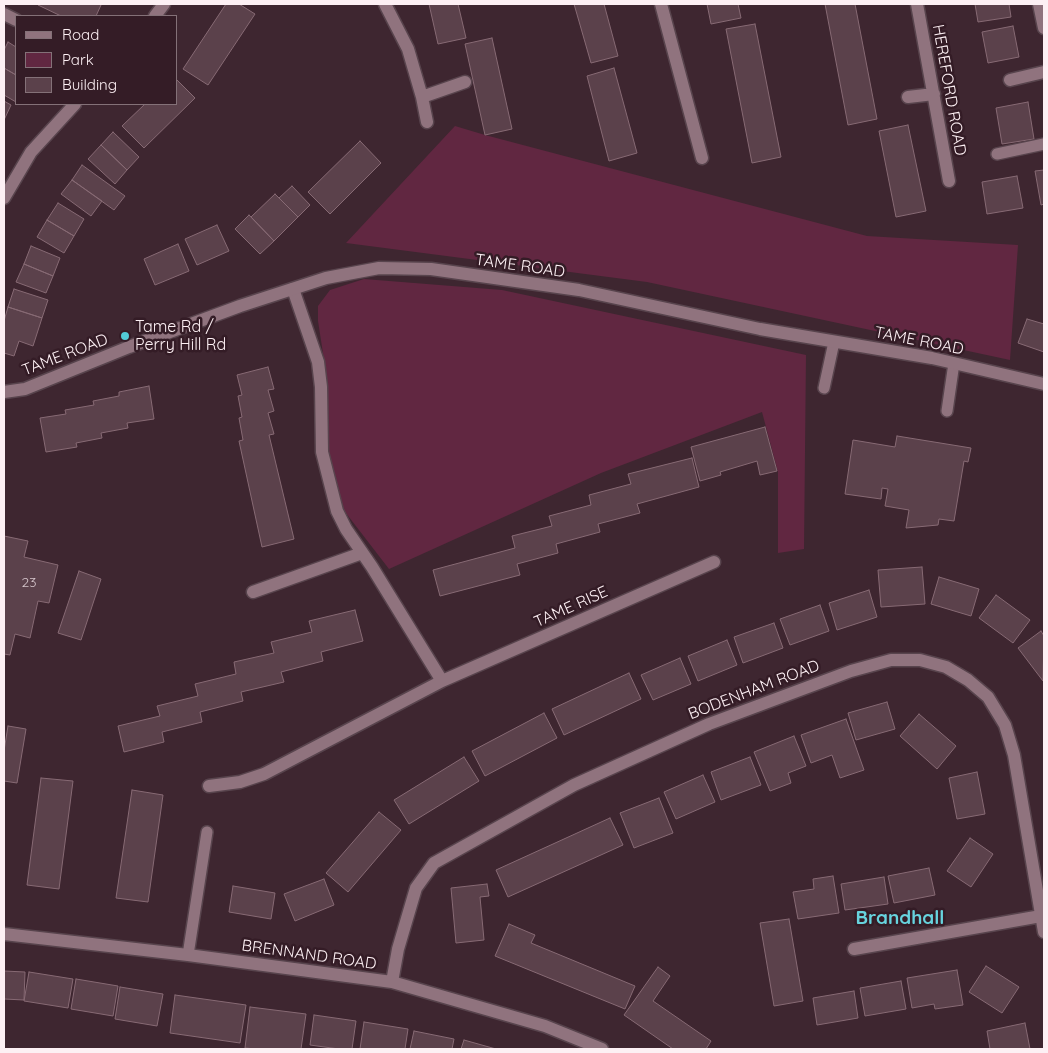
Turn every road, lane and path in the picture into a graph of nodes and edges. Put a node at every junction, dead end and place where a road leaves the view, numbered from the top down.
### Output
1 (164, 4) edge
2 (385, 4) edge
3 (661, 4) edge
4 (917, 4) edge
5 (1039, 4) edge
6 (156, 15) edge
7 (1044, 28) edge
8 (1044, 72) edge
9 (1010, 80) dead end
10 (465, 82) dead end
11 (934, 94) junction
12 (422, 97) junction
13 (908, 97) dead end
14 (74, 105) edge
15 (427, 122) dead end
16 (1044, 144) edge
17 (996, 154) dead end
18 (702, 158) dead end
19 (949, 181) dead end
20 (4, 198) edge
21 (293, 288) junction
22 (834, 342) junction
23 (954, 363) junction
24 (1044, 384) edge
25 (824, 388) dead end
26 (4, 392) edge
27 (946, 411) dead end
28 (362, 553) junction
29 (714, 562) dead end
30 (253, 592) dead end
31 (442, 681) junction
32 (209, 786) dead end
33 (207, 832) dead end
34 (1041, 916) junction
35 (1044, 932) edge
36 (4, 934) edge
37 (854, 950) dead end
38 (188, 955) junction
39 (392, 982) junction
40 (602, 1049) edge

1 - 6 street
2 - 12 street
3 - 18 street
4 - 11 street, HEREFORD ROAD
5 - 7 street
8 - 9 street
10 - 12 street
11 - 13 street
11 - 19 street, HEREFORD ROAD
12 - 15 street
14 - 20 street
16 - 17 lane
21 - 22 street, TAME ROAD
21 - 26 street, TAME ROAD
21 - 28 street
22 - 23 street, TAME ROAD
22 - 25 lane
23 - 24 street, TAME ROAD
23 - 27 lane
28 - 30 street
28 - 31 street
29 - 31 street, TAME RISE
31 - 32 street, TAME RISE
33 - 38 lane
34 - 35 street, BODENHAM ROAD
34 - 37 street
34 - 39 street, BODENHAM ROAD
36 - 38 street, BRENNAND ROAD
38 - 39 street, BRENNAND ROAD
39 - 40 street, BRENNAND ROAD

